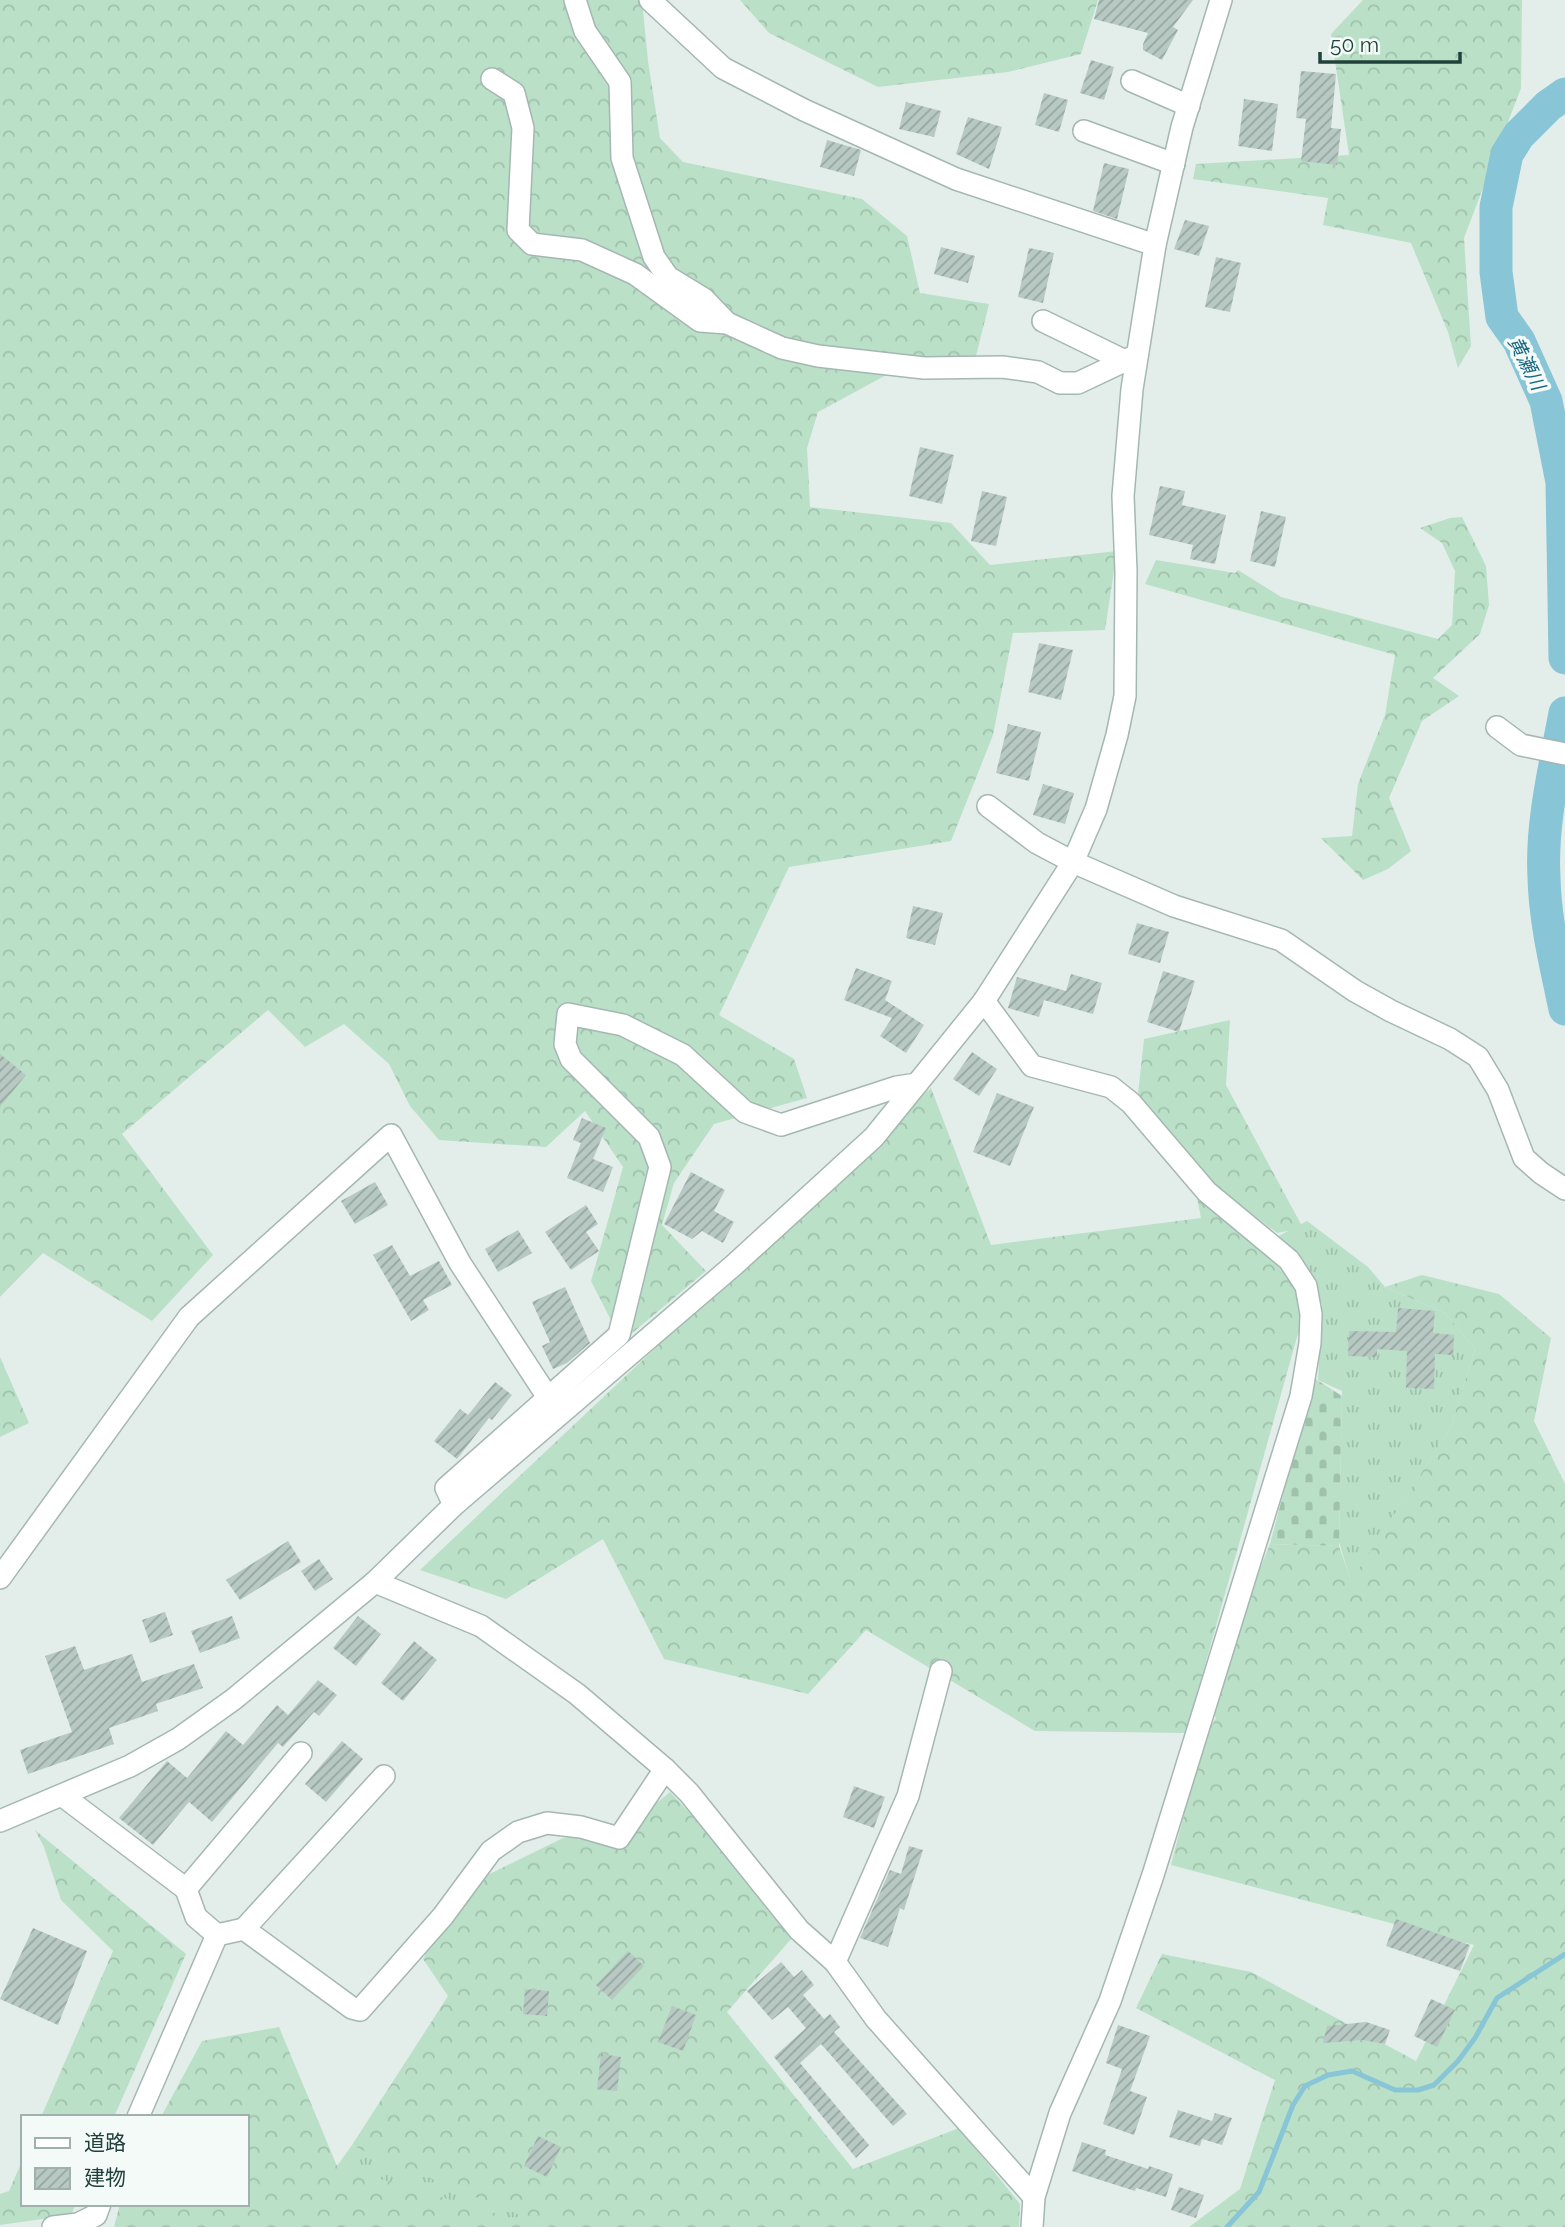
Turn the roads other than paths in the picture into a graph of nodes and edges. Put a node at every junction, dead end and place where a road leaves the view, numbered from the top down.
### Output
1 (575, 0) edge
2 (650, 0) edge
3 (1221, 0) edge
4 (492, 79) dead end
5 (1132, 81) dead end
6 (1189, 106) junction
7 (1084, 131) dead end
8 (1174, 164) junction
9 (1155, 245) junction
10 (1043, 321) dead end
11 (727, 323) junction
12 (1130, 357) junction
13 (1497, 727) dead end
14 (1565, 754) edge
15 (988, 806) dead end
16 (1073, 862) junction
17 (984, 1001) junction
18 (917, 1084) junction
19 (1565, 1189) edge
20 (547, 1396) junction
21 (454, 1505) junction
22 (0, 1578) edge
23 (376, 1582) junction
24 (941, 1671) dead end
25 (301, 1753) dead end
26 (665, 1769) junction
27 (384, 1776) dead end
28 (63, 1796) junction
29 (0, 1821) edge
30 (186, 1889) junction
31 (244, 1929) junction
32 (217, 1935) junction
33 (835, 1962) junction
34 (139, 2115) edge
35 (1034, 2197) junction
36 (99, 2206) edge
37 (53, 2227) edge
38 (1032, 2227) edge

1 - 11 street
2 - 9 street
3 - 6 street
4 - 11 street
5 - 6 street
6 - 8 street
7 - 8 street
8 - 9 street
9 - 12 street
10 - 12 street
11 - 12 street
12 - 16 street
13 - 14 street
15 - 16 street
16 - 17 street
16 - 19 street
17 - 18 street
17 - 35 street
18 - 20 street
18 - 21 street
20 - 21 street
20 - 22 street
21 - 23 street
23 - 26 street
23 - 28 street
24 - 33 street
25 - 30 street
26 - 31 street
26 - 33 street
27 - 31 street
28 - 29 street
28 - 30 street
30 - 32 street
31 - 32 street
32 - 34 street
33 - 35 street
35 - 38 street
36 - 37 street

